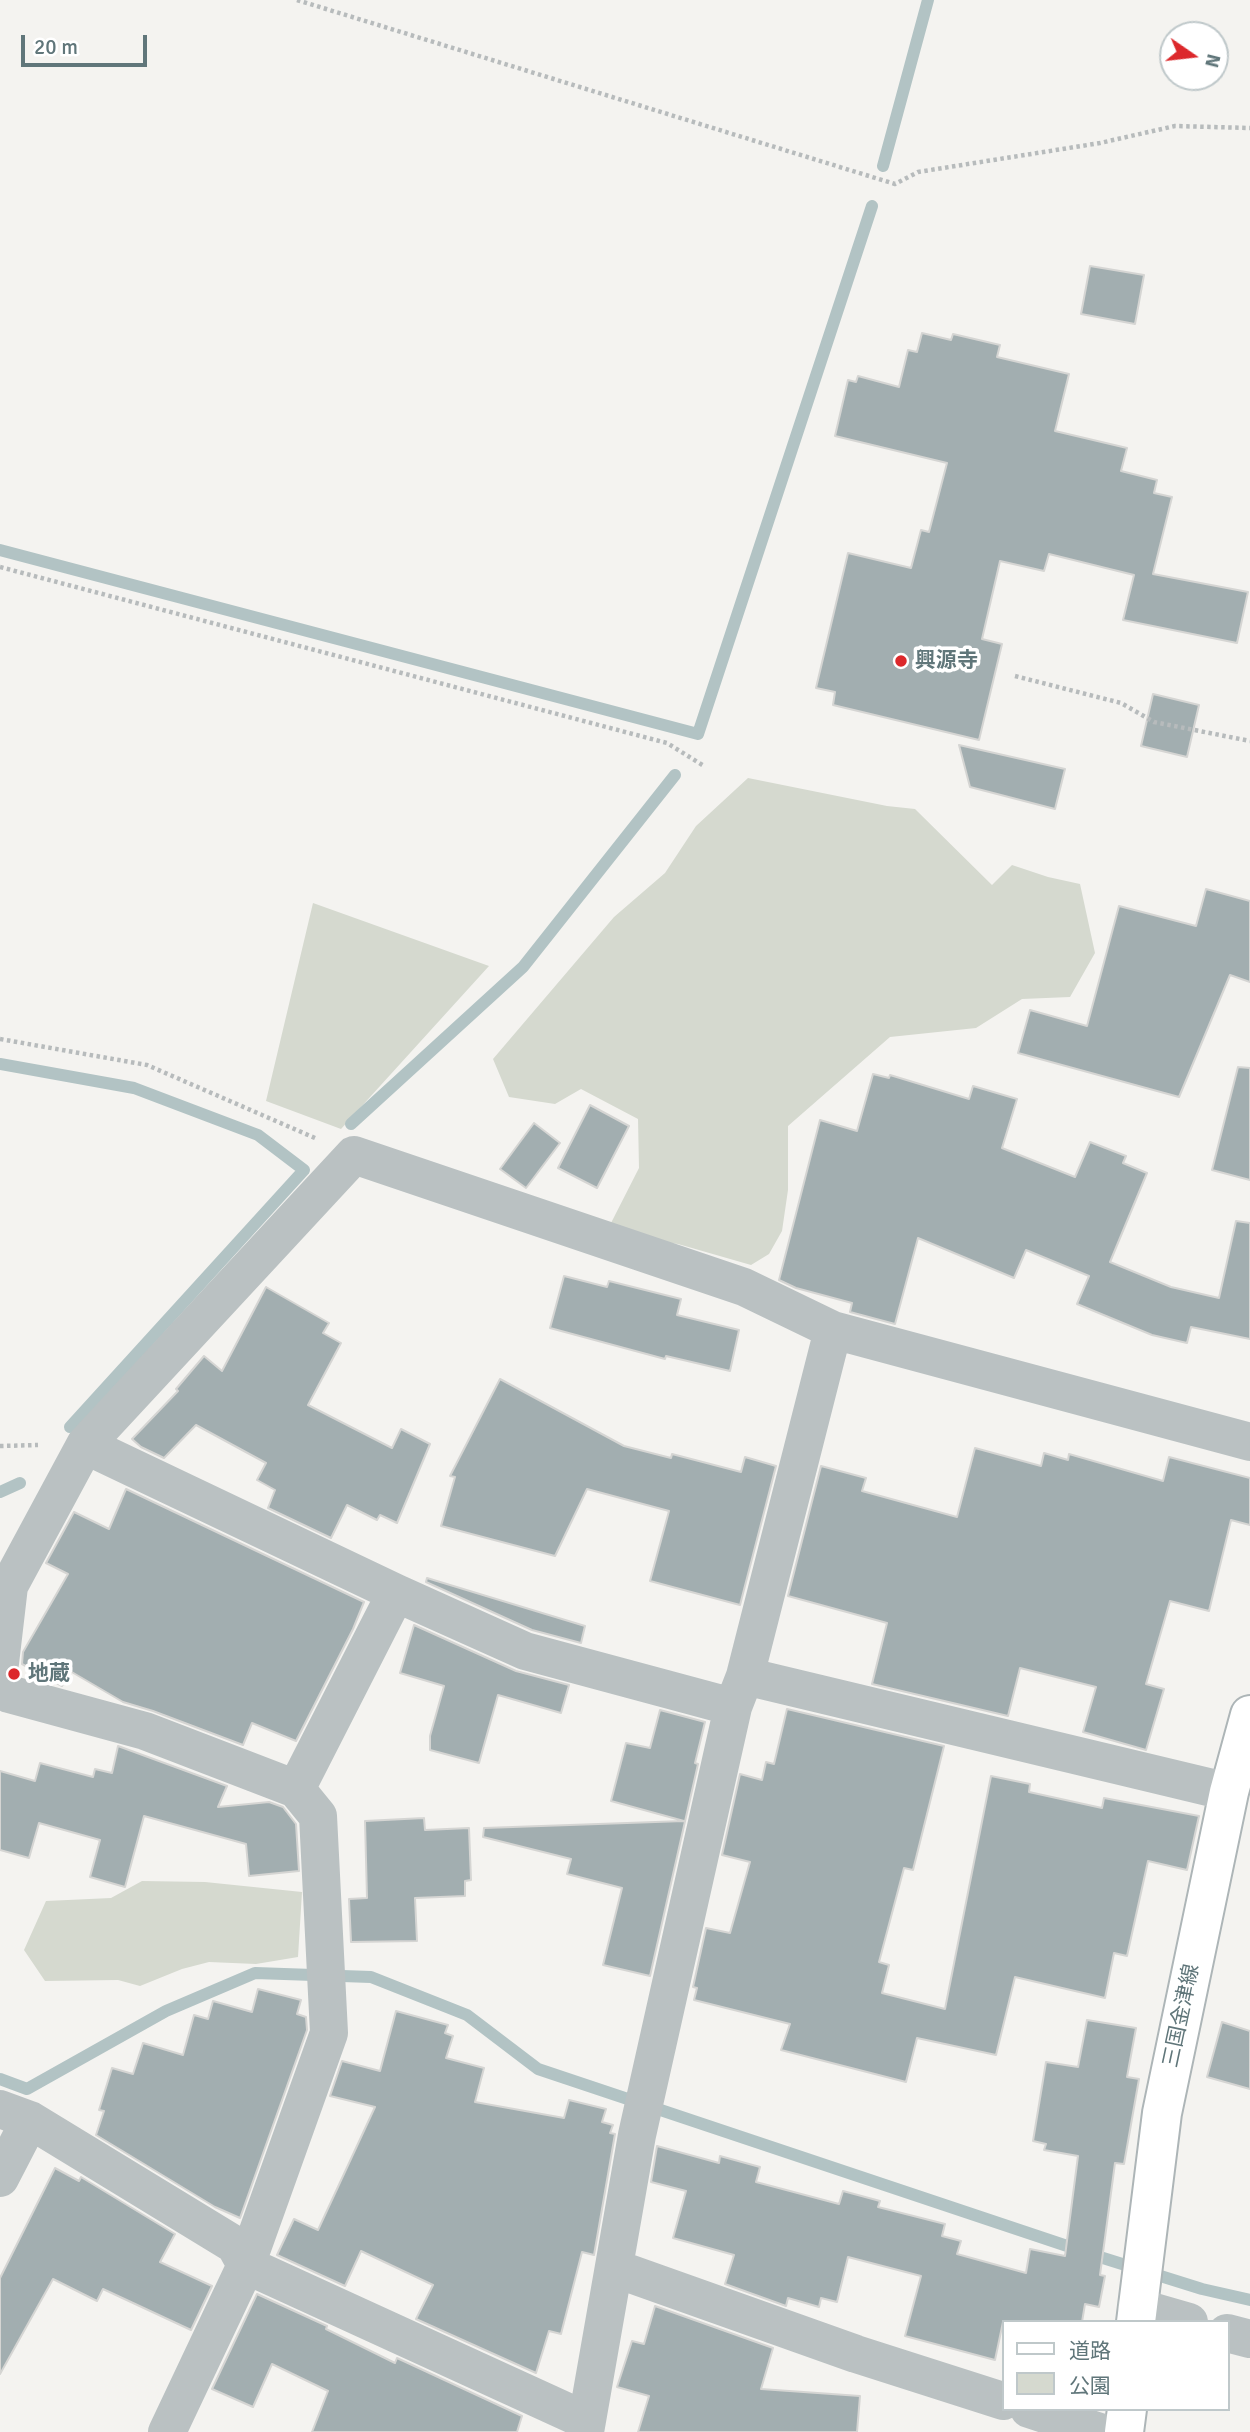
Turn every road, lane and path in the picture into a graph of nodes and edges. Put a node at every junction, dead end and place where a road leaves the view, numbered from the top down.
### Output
1 (297, 0) edge
2 (1250, 128) edge
3 (0, 568) edge
4 (1015, 676) dead end
5 (1250, 741) edge
6 (704, 766) dead end
7 (0, 1040) edge
8 (354, 1155) junction
9 (833, 1330) junction
10 (1250, 1442) edge
11 (85, 1445) junction
12 (396, 1593) junction
13 (2, 1689) edge
14 (739, 1692) junction
15 (1250, 1715) edge
16 (296, 1789) junction
17 (1229, 1792) junction
18 (15, 2115) edge
19 (0, 2178) edge
20 (246, 2265) junction
21 (614, 2268) junction
22 (1137, 2306) edge
23 (1182, 2320) edge
24 (1229, 2334) edge
25 (1250, 2339) edge
26 (1002, 2401) edge
27 (1035, 2411) edge
28 (1127, 2411) edge
29 (586, 2427) edge
30 (167, 2432) edge
31 (1100, 2432) edge
32 (1124, 2432) edge

1 - 2 path
3 - 6 path
4 - 5 path
7 - 8 path
8 - 9 street
8 - 11 street
9 - 10 street
9 - 14 street
11 - 12 street
11 - 13 street
12 - 14 street
12 - 16 street
13 - 16 street
14 - 17 street
14 - 21 street
15 - 17 main road, 三国金津線
16 - 20 street
17 - 22 main road, 三国金津線
18 - 19 street
18 - 20 street
20 - 29 street
20 - 30 street
21 - 26 street
21 - 29 street
22 - 23 street
24 - 25 street
27 - 31 street
28 - 32 main road

